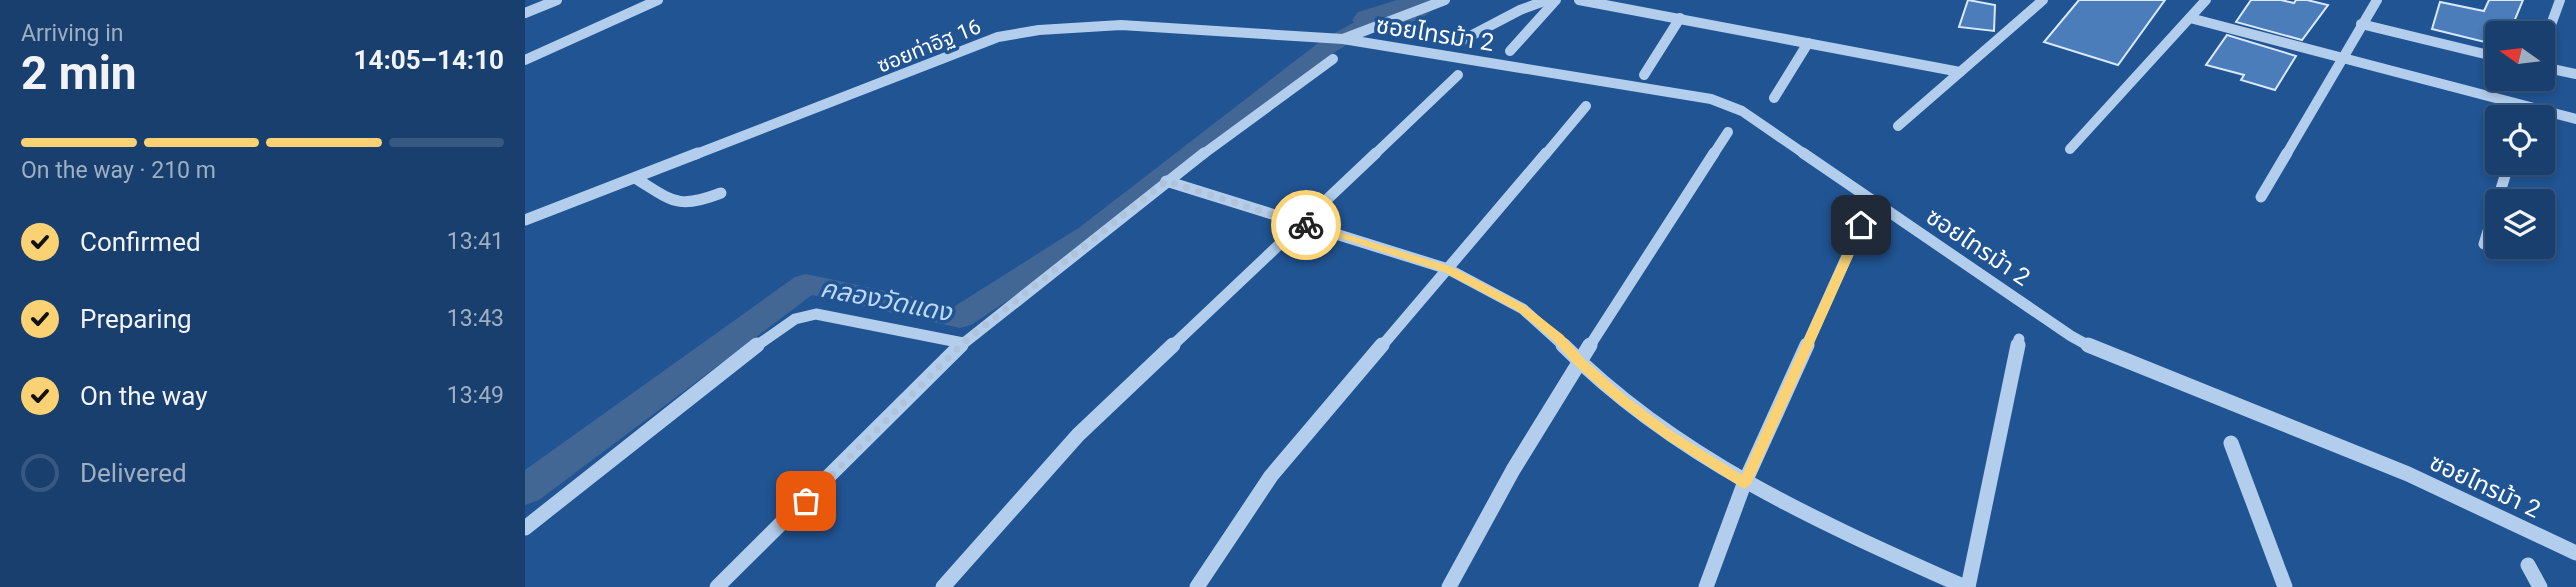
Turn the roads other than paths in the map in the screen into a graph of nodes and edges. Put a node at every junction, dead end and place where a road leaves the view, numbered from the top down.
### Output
1 (557, 0) edge
2 (658, 0) edge
3 (1445, 0) edge
4 (1548, 0) edge
5 (1556, 0) edge
6 (1579, 0) edge
7 (2043, 0) edge
8 (2206, 0) edge
9 (2377, 0) edge
10 (2560, 0) edge
11 (525, 13) edge
12 (1680, 18) junction
13 (2190, 18) junction
14 (2552, 21) edge
15 (2361, 24) junction
16 (1343, 39) junction
17 (1459, 42) dead end
18 (1808, 43) junction
19 (1510, 51) dead end
20 (2485, 54) edge
21 (2343, 57) junction
22 (1333, 59) dead end
23 (525, 60) edge
24 (2555, 70) edge
25 (1960, 72) junction
26 (2576, 74) edge
27 (1458, 75) dead end
28 (1644, 75) dead end
29 (1774, 98) dead end
30 (2501, 105) edge
31 (1586, 106) dead end
32 (2555, 116) edge
33 (2576, 119) edge
34 (1898, 126) dead end
35 (1728, 132) dead end
36 (2070, 149) dead end
37 (2505, 175) edge
38 (635, 178) junction
39 (1166, 181) junction
40 (721, 193) dead end
41 (2261, 197) dead end
42 (525, 220) edge
43 (1301, 223) junction
44 (1861, 225) dead end
45 (2484, 244) dead end
46 (1448, 269) junction
47 (2019, 339) dead end
48 (963, 343) junction
49 (1579, 362) junction
50 (2231, 443) dead end
51 (1744, 484) junction
52 (525, 528) edge
53 (2576, 553) edge
54 (2528, 565) dead end
55 (717, 587) edge
56 (943, 587) edge
57 (1197, 587) edge
58 (1449, 587) edge
59 (1706, 587) edge
60 (1966, 587) edge
61 (2285, 587) edge
62 (2540, 587) edge

1 - 11 street
2 - 23 street
3 - 16 street, ซอยท่าอิฐ 16
4 - 17 street
5 - 19 street
6 - 12 street
7 - 25 street
8 - 13 street
9 - 15 street
10 - 14 street
12 - 18 street
12 - 28 street
13 - 21 street
13 - 36 street
15 - 20 street
15 - 21 street
16 - 38 street, ซอยท่าอิฐ 16
16 - 53 street, ซอยไทรม้า 2
18 - 25 street
18 - 29 street
21 - 30 street
21 - 41 street
22 - 39 street
24 - 26 street
25 - 34 street
27 - 43 street
31 - 46 street
32 - 33 street
35 - 49 street
37 - 45 street
38 - 40 street
38 - 42 street, ซอยท่าอิฐ 16
39 - 43 street
39 - 48 street
43 - 46 street
43 - 56 street
44 - 51 street
46 - 49 street
46 - 57 street
47 - 60 street
48 - 52 street
48 - 55 street
49 - 51 street
49 - 58 street
50 - 61 street
51 - 59 street
51 - 60 street
54 - 62 street

